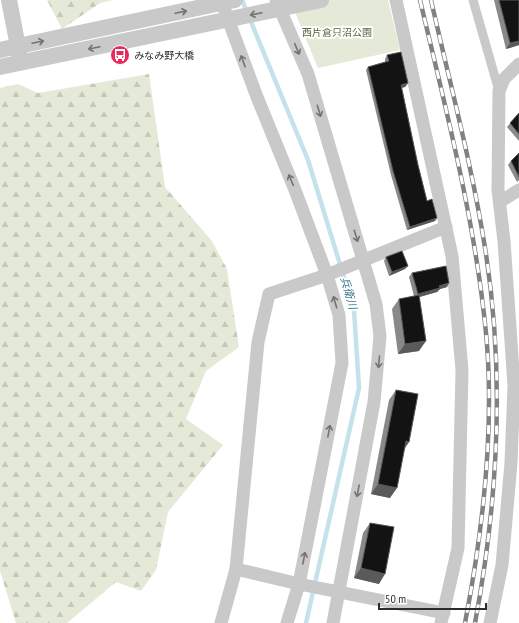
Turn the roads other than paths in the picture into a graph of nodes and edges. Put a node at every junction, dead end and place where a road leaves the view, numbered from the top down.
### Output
1 (9, 0) edge
2 (221, 0) edge
3 (235, 0) edge
4 (276, 0) edge
5 (321, 0) edge
6 (396, 0) edge
7 (473, 0) edge
8 (18, 46) junction
9 (0, 50) edge
10 (22, 63) junction
11 (519, 64) edge
12 (0, 67) edge
13 (499, 91) junction
14 (519, 190) edge
15 (501, 201) junction
16 (446, 227) junction
17 (358, 263) junction
18 (330, 274) junction
19 (236, 569) junction
20 (302, 585) junction
21 (335, 591) junction
22 (443, 618) edge
23 (221, 623) edge
24 (287, 623) edge
25 (333, 623) edge
26 (490, 623) edge

1 - 8 street
18 -> 2 street
8 -> 3 street
4 -> 17 street
5 -> 10 street
6 - 16 street
7 - 13 street
8 - 9 street
8 - 10 street
10 - 12 street
11 - 13 street
13 - 15 street
14 - 15 street
15 - 26 street
16 - 17 street
16 - 22 street
17 - 18 street
17 -> 21 street
18 - 19 street
20 -> 18 street
19 - 20 street
19 - 23 street
20 - 21 street
20 - 24 street
21 - 22 street
21 - 25 street

